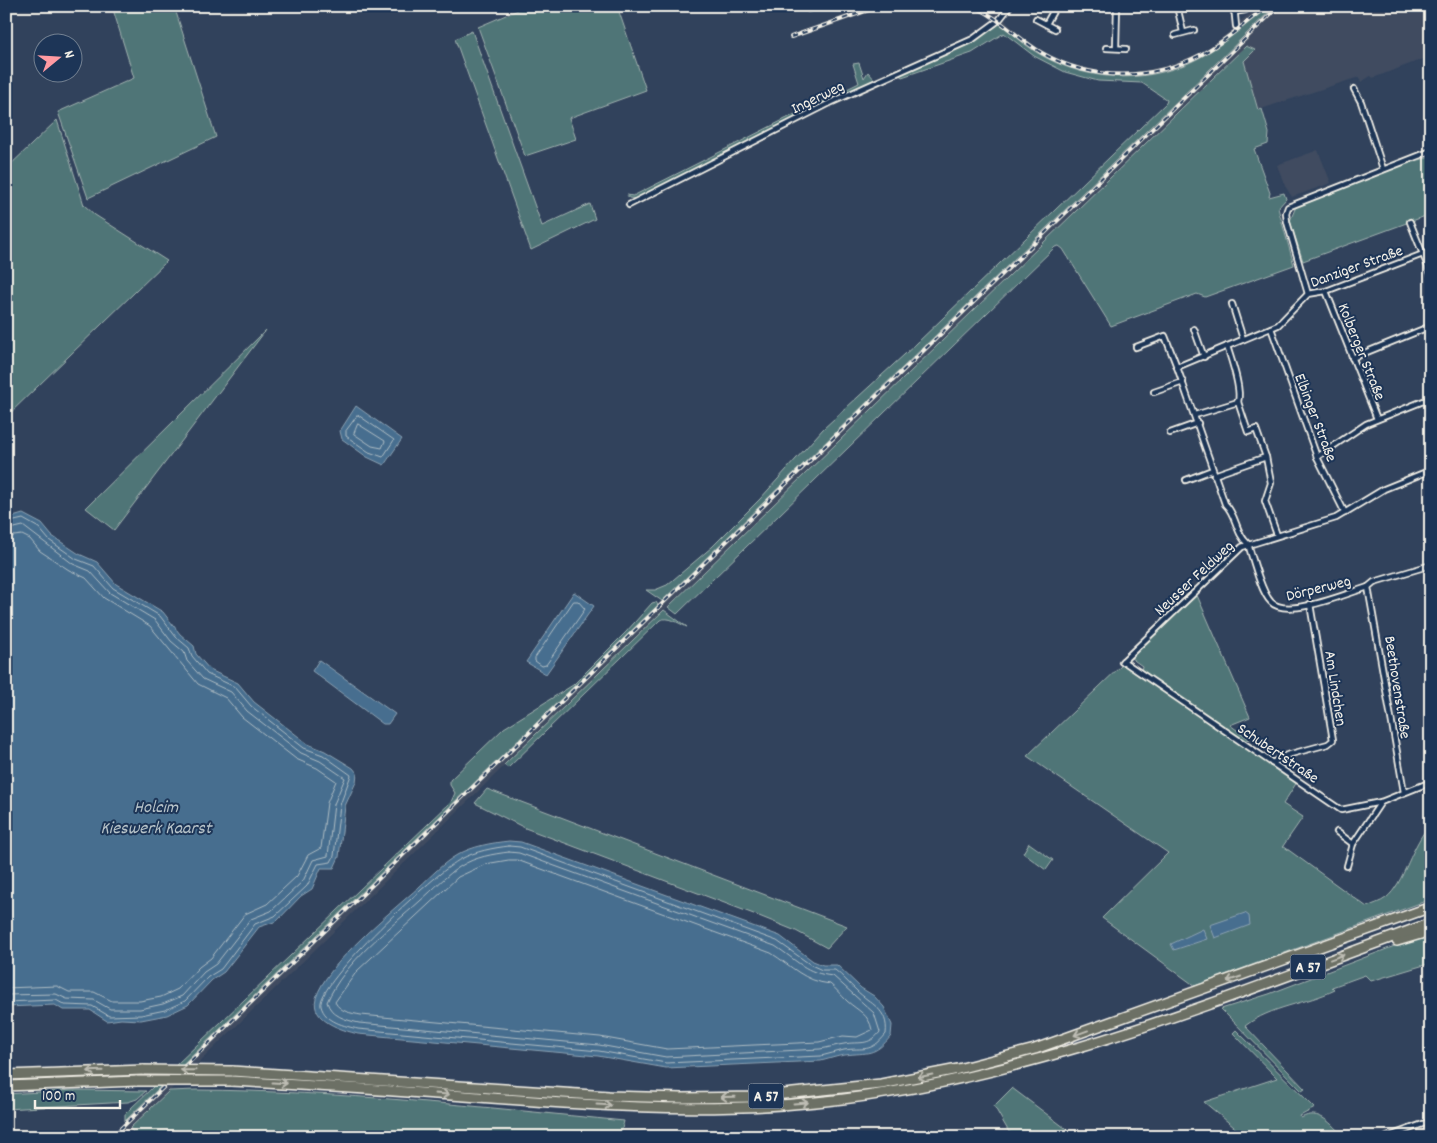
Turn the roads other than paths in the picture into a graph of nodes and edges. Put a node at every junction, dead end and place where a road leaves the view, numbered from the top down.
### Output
1 (1010, 6) edge
2 (1056, 6) edge
3 (1117, 6) edge
4 (1177, 6) edge
5 (1251, 6) edge
6 (1234, 9) edge
7 (1036, 19) dead end
8 (1046, 24) junction
9 (1236, 26) dead end
10 (1055, 28) dead end
11 (1194, 30) dead end
12 (1183, 32) junction
13 (1175, 34) dead end
14 (1106, 48) dead end
15 (1116, 48) junction
16 (1126, 49) dead end
17 (1354, 89) dead end
18 (1431, 152) edge
19 (1383, 169) junction
20 (629, 205) dead end
21 (1410, 222) dead end
22 (1431, 252) edge
23 (1423, 254) junction
24 (1431, 274) edge
25 (1326, 291) junction
26 (1308, 294) junction
27 (1232, 304) dead end
28 (1431, 326) edge
29 (1271, 328) junction
30 (1194, 329) dead end
31 (1243, 339) junction
32 (1226, 346) junction
33 (1136, 347) dead end
34 (1204, 357) junction
35 (1352, 358) junction
36 (1177, 367) junction
37 (1182, 382) junction
38 (1154, 392) dead end
39 (1431, 398) edge
40 (1238, 402) junction
41 (1195, 415) junction
42 (1377, 419) junction
43 (1198, 423) junction
44 (1170, 433) dead end
45 (1266, 457) junction
46 (1317, 457) junction
47 (1212, 470) junction
48 (1431, 470) edge
49 (1214, 475) junction
50 (1186, 480) dead end
51 (1345, 513) junction
52 (1277, 535) junction
53 (1248, 544) junction
54 (1431, 565) edge
55 (1368, 587) junction
56 (1310, 604) junction
57 (1122, 662) joint
58 (1272, 763) junction
59 (1431, 782) edge
60 (1404, 792) junction
61 (1381, 802) junction
62 (1337, 832) dead end
63 (1353, 844) junction
64 (1347, 866) dead end
65 (1431, 901) edge
66 (1431, 907) edge
67 (1389, 922) junction
68 (1431, 923) edge
69 (1431, 931) edge
70 (1375, 943) junction
71 (6, 1075) edge
72 (6, 1086) edge
73 (1431, 1121) edge
74 (1386, 1137) edge

1 - 20 street, Ingerweg
2 - 8 street
3 - 15 street
4 - 12 street
5 - 6 street
6 - 9 street
7 - 8 street
8 - 10 street
11 - 12 street
12 - 13 street
14 - 15 street
15 - 16 street
17 - 19 street
18 - 19 street
19 - 26 street
21 - 23 street
22 - 23 street, Danziger Straße
23 - 24 street
23 - 25 street, Danziger Straße
25 - 26 street, Danziger Straße
25 - 35 street, Kolberger Straße
26 - 29 street, Danziger Straße
27 - 31 street
28 - 35 street
29 - 31 street, Danziger Straße
29 - 46 street, Elbinger Straße
30 - 34 street
31 - 32 street, Danziger Straße
32 - 34 street, Danziger Straße
32 - 40 street
33 - 36 street
34 - 36 street, Danziger Straße
35 - 42 street, Kolberger Straße
36 - 37 street
37 - 38 street
37 - 41 street
39 - 42 street
40 - 41 street
40 - 45 street
41 - 43 street
42 - 46 street
43 - 44 street
43 - 47 street
45 - 49 street
45 - 52 street
46 - 51 street, Elbinger Straße
47 - 49 street
47 - 50 street
48 - 51 street, Neusser Feldweg
49 - 53 street
51 - 52 street, Neusser Feldweg
52 - 53 street, Neusser Feldweg
53 - 56 street, Dörperweg
53 - 57 street, Neusser Feldweg
54 - 55 street, Dörperweg
55 - 56 street, Dörperweg
55 - 60 street, Beethovenstraße
56 - 58 street, Am Lindchen
57 - 58 street, Schubertstraße
58 - 61 street, Schubertstraße
59 - 60 street, Schubertstraße
60 - 61 street, Schubertstraße
61 - 63 street
62 - 63 street
63 - 64 street
65 - 67 highway
66 - 67 highway, A 57
67 -> 71 highway, A 57, bridge
68 - 70 highway, A 57
69 - 70 highway
72 -> 70 highway, A 57, bridge
73 - 74 street

